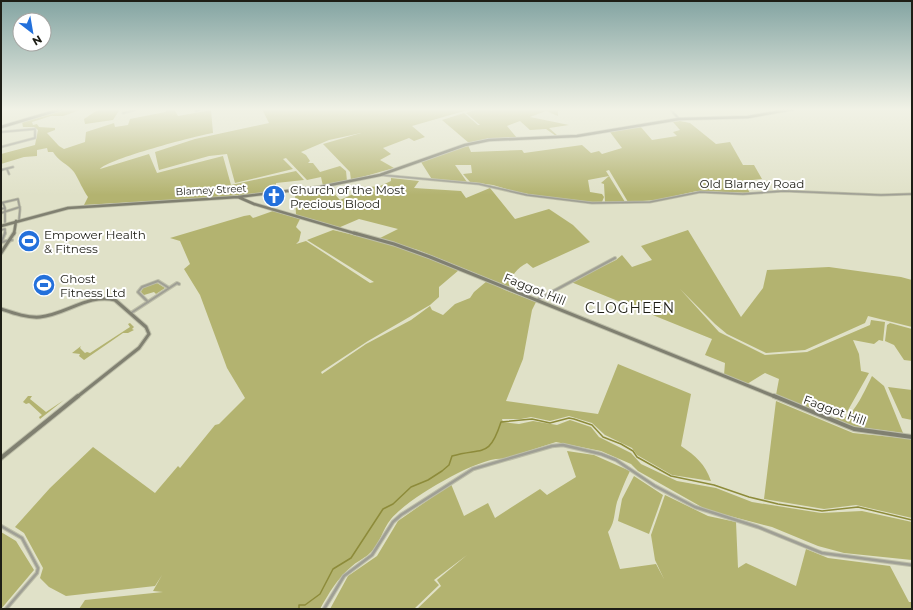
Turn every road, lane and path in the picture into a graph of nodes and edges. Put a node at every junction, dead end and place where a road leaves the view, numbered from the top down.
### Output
1 (35, 137) edge
2 (538, 137) edge
3 (1, 147) edge
4 (13, 167) dead end
5 (7, 169) junction
6 (1, 170) edge
7 (9, 174) dead end
8 (380, 175) junction
9 (912, 194) edge
10 (238, 197) junction
11 (2, 203) edge
12 (20, 207) junction
13 (5, 208) junction
14 (1, 209) edge
15 (6, 212) junction
16 (1, 213) edge
17 (17, 221) junction
18 (5, 222) dead end
19 (1, 226) edge
20 (1, 230) edge
21 (12, 240) junction
22 (1, 242) edge
23 (1, 253) edge
24 (615, 258) dead end
25 (179, 284) dead end
26 (169, 288) junction
27 (537, 300) junction
28 (148, 302) junction
29 (1, 309) edge
30 (131, 313) junction
31 (912, 437) edge
32 (1, 459) edge
33 (1, 526) edge
34 (912, 565) edge
35 (6, 609) edge
36 (324, 609) edge

1 - 3 street
2 - 8 street, Blarney Street
4 - 5 street
5 - 6 street
5 - 7 street
8 - 9 street, Old Blarney Road
8 - 10 street, Blarney Street
10 - 17 street, Blarney Street
10 - 27 street, Faggot Hill
11 - 12 street
11 - 13 street
12 - 15 street
12 - 17 street
13 - 14 street
13 - 15 street
15 - 16 street
15 - 18 street
17 - 19 street, Blarney Street
17 - 21 street
20 - 22 street
21 - 22 street
21 - 23 street
24 - 27 street
25 - 26 street
26 - 28 street
26 - 28 street
27 - 31 street, Faggot Hill
28 - 30 street
29 - 30 street
30 - 32 street
33 - 35 street
34 - 36 street

